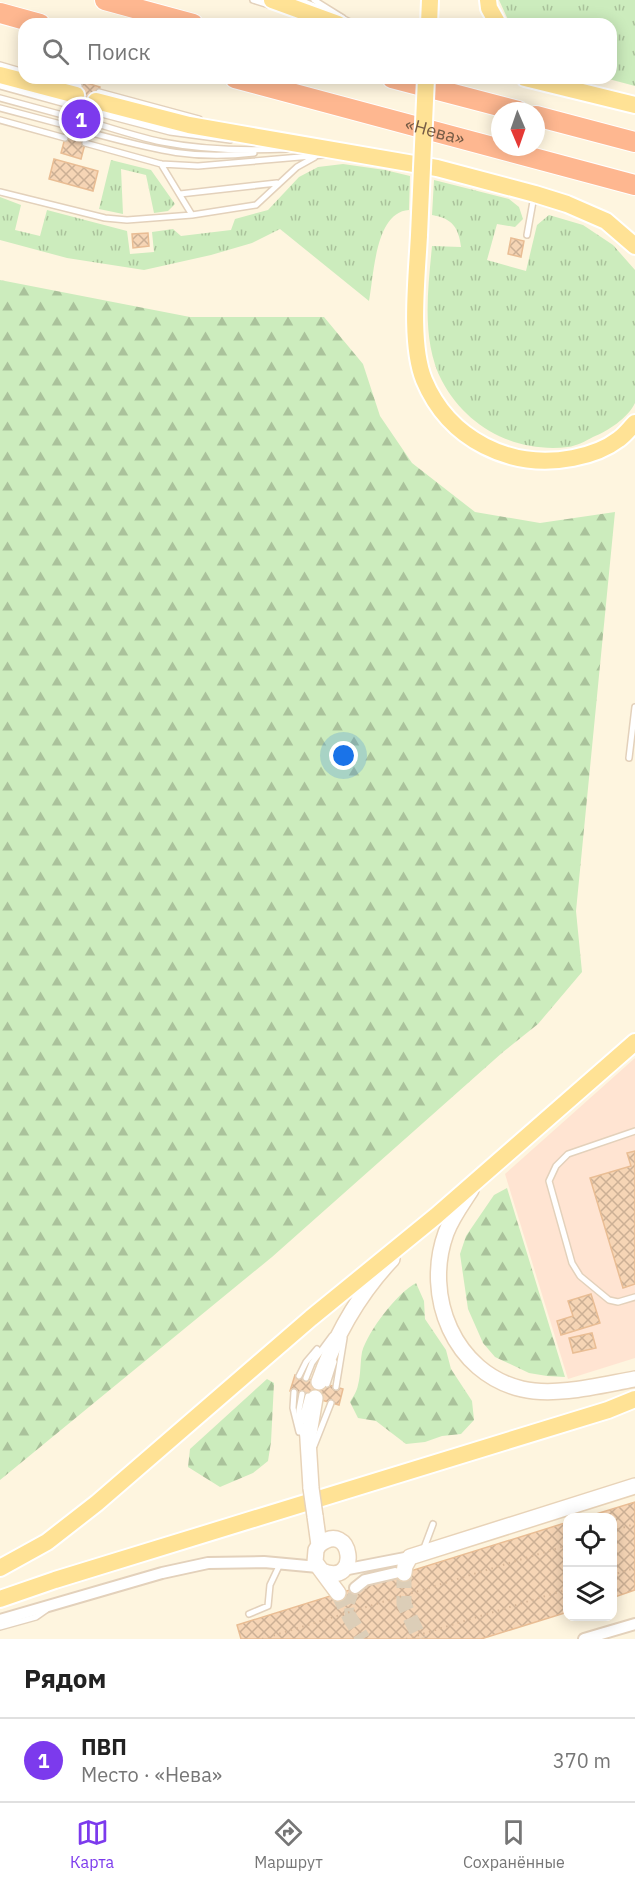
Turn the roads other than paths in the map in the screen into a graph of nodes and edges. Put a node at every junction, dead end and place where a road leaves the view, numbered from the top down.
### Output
1 (105, 0) edge
2 (253, 0) edge
3 (272, 0) edge
4 (300, 0) edge
5 (314, 0) edge
6 (430, 0) edge
7 (488, 0) edge
8 (0, 13) edge
9 (18, 18) edge
10 (171, 18) edge
11 (325, 18) edge
12 (328, 18) edge
13 (334, 18) edge
14 (336, 18) edge
15 (429, 18) edge
16 (495, 18) edge
17 (0, 65) edge
18 (18, 70) edge
19 (0, 75) edge
20 (18, 80) edge
21 (33, 84) edge
22 (57, 84) edge
23 (257, 84) edge
24 (415, 84) edge
25 (426, 84) edge
26 (550, 84) edge
27 (578, 84) edge
28 (0, 86) edge
29 (76, 96) junction
30 (0, 98) edge
31 (612, 99) junction
32 (96, 101) joint
33 (491, 104) edge
34 (635, 105) edge
35 (0, 108) edge
36 (70, 117) dead end
37 (545, 118) edge
38 (0, 120) edge
39 (91, 122) dead end
40 (68, 126) dead end
41 (88, 132) dead end
42 (65, 138) dead end
43 (635, 142) edge
44 (85, 143) dead end
45 (295, 146) junction
46 (316, 151) junction
47 (161, 164) junction
48 (279, 183) junction
49 (635, 185) edge
50 (0, 192) edge
51 (180, 194) junction
52 (535, 194) junction
53 (192, 215) junction
54 (527, 235) dead end
55 (635, 246) edge
56 (635, 423) edge
57 (635, 707) edge
58 (629, 758) dead end
59 (635, 1042) edge
60 (635, 1131) edge
61 (478, 1179) junction
62 (418, 1230) junction
63 (635, 1297) edge
64 (345, 1321) junction
65 (333, 1337) junction
66 (299, 1376) dead end
67 (635, 1379) edge
68 (316, 1381) dead end
69 (336, 1387) dead end
70 (294, 1392) dead end
71 (312, 1397) dead end
72 (635, 1399) edge
73 (331, 1403) dead end
74 (308, 1447) junction
75 (635, 1486) edge
76 (433, 1524) dead end
77 (319, 1545) junction
78 (416, 1555) junction
79 (280, 1563) junction
80 (0, 1568) edge
81 (320, 1569) junction
82 (344, 1570) junction
83 (400, 1573) joint
84 (355, 1588) dead end
85 (338, 1593) tunnel mouth
86 (0, 1599) edge
87 (54, 1604) junction
88 (249, 1614) dead end
89 (0, 1620) edge
90 (635, 1624) edge
91 (0, 1627) edge
92 (584, 1639) edge

1 - 10 highway
2 - 11 lane
3 - 12 main road
4 - 13 lane
5 - 14 lane
6 - 15 main road
7 - 16 main road
8 - 9 highway
17 - 18 lane
19 - 20 main road
21 - 29 main road
22 - 29 lane
23 - 49 highway, «Нева»
24 - 33 highway
25 - 56 main road, bridge
26 - 31 main road
27 - 31 main road
28 - 29 lane
30 - 36 lane
31 - 34 main road
32 - 45 main road
32 - 45 lane
35 - 40 lane
37 - 43 highway
38 - 42 lane
39 - 45 lane
41 - 45 lane
44 - 47 lane
45 - 46 main road
46 - 47 lane
46 - 48 lane
46 - 52 main road
47 - 51 lane
48 - 51 lane
48 - 53 lane
50 - 53 lane
51 - 53 lane
52 - 54 lane
52 - 55 main road
57 - 58 lane
59 - 61 main road
60 - 63 lane
61 - 62 main road
61 - 67 street
62 - 64 street
62 - 80 main road
64 - 65 street
64 - 69 lane
65 - 66 lane
65 - 68 street
70 - 74 lane
71 - 74 street
72 - 86 main road
73 - 74 lane
74 - 77 street, bridge
75 - 78 street
76 - 78 lane
77 - 81 street
77 - 82 street
78 - 82 street
78 - 83 street
79 - 81 street
79 - 87 street
79 - 88 lane
81 - 82 street
81 - 85 street
83 - 84 street
87 - 89 street
87 - 91 lane
90 - 92 street

